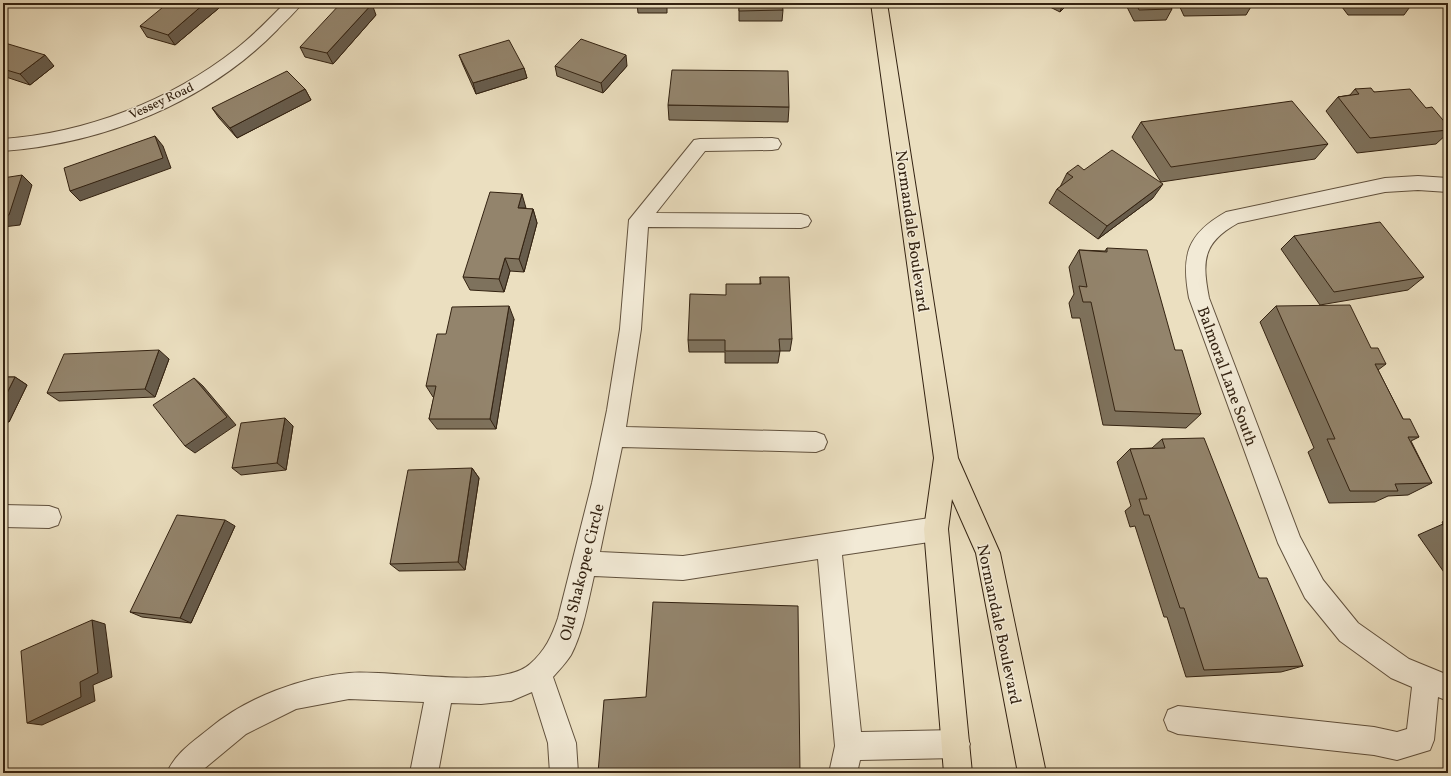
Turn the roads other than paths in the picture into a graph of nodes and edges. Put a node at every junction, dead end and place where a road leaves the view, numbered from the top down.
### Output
1 (294, 3) edge
2 (879, 3) edge
3 (772, 144) dead end
4 (3, 145) edge
5 (1448, 185) edge
6 (639, 220) junction
7 (801, 221) dead end
8 (613, 437) junction
9 (816, 442) dead end
10 (946, 458) junction
11 (3, 516) edge
12 (49, 517) dead end
13 (936, 529) junction
14 (830, 546) junction
15 (584, 563) junction
16 (539, 674) junction
17 (1437, 684) edge
18 (440, 690) junction
19 (1178, 720) dead end
20 (956, 744) junction
21 (849, 746) junction
22 (180, 773) edge
23 (424, 773) edge
24 (564, 773) edge
25 (843, 773) edge
26 (958, 773) edge
27 (1032, 773) edge

1 - 4 street, Vessey Road
2 - 10 main road, Normandale Boulevard
3 - 6 street
5 - 17 street, Balmoral Lane South
6 - 7 street
6 - 8 street, Old Shakopee Circle
8 - 9 street
8 - 15 street, Old Shakopee Circle
10 - 13 main road, Normandale Boulevard
10 - 27 main road, Normandale Boulevard
11 - 12 street
13 - 14 street
13 - 20 main road, Normandale Boulevard
14 - 15 street
14 - 21 street
15 - 16 street, Old Shakopee Circle
16 - 18 street, Old Shakopee Circle
16 - 24 street
17 - 19 street
18 - 22 street, Old Shakopee Circle
18 - 23 street
20 - 21 street
20 - 26 main road, Normandale Boulevard
21 - 25 street

